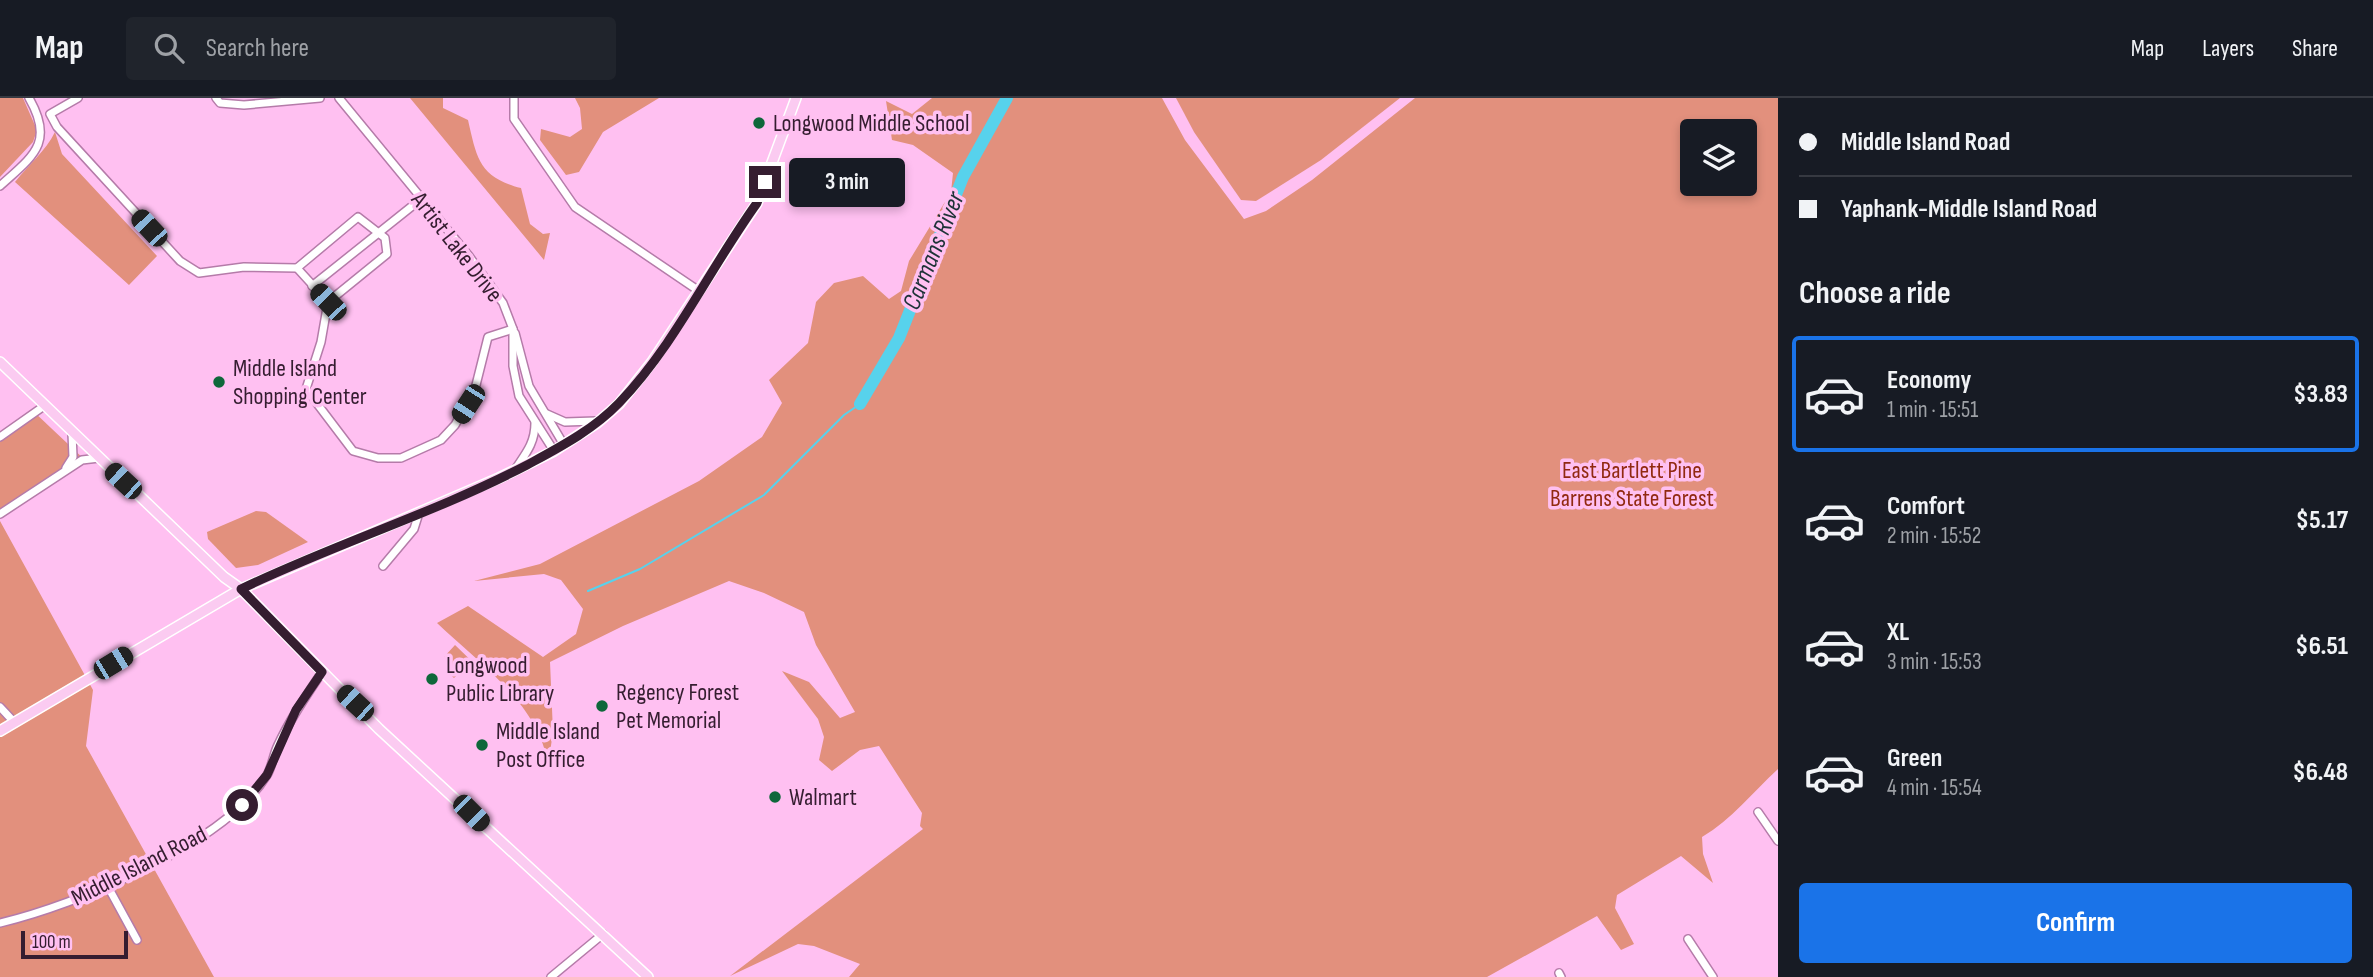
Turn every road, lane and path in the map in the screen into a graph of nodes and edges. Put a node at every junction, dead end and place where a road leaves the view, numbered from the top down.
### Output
1 (29, 98) edge
2 (78, 98) edge
3 (216, 98) edge
4 (320, 98) edge
5 (339, 98) edge
6 (514, 98) edge
7 (796, 98) edge
8 (0, 186) edge
9 (421, 199) junction
10 (380, 230) junction
11 (297, 268) junction
12 (312, 286) junction
13 (699, 290) junction
14 (328, 302) junction
15 (513, 330) junction
16 (0, 362) edge
17 (44, 407) junction
18 (545, 413) junction
19 (600, 421) junction
20 (534, 422) junction
21 (72, 433) junction
22 (0, 437) edge
23 (564, 445) junction
24 (554, 451) junction
25 (99, 458) junction
26 (65, 469) junction
27 (515, 471) junction
28 (419, 513) junction
29 (0, 514) edge
30 (383, 566) dead end
31 (241, 589) junction
32 (322, 672) junction
33 (0, 708) edge
34 (14, 722) junction
35 (1, 729) edge
36 (1758, 811) dead end
37 (1778, 841) edge
38 (107, 885) junction
39 (0, 923) edge
40 (603, 934) junction
41 (1688, 939) dead end
42 (136, 940) dead end
43 (551, 977) edge
44 (648, 977) edge
45 (1713, 977) edge

1 - 8 street
2 - 11 street
3 - 4 street
5 - 9 street, Artist Lake Drive
6 - 13 street
7 - 13 main road
9 - 10 street
9 - 15 street, Artist Lake Drive
10 - 11 street
10 - 12 street
10 - 14 street
11 - 12 street
12 - 14 street
13 - 19 main road
14 - 15 street
15 - 18 street
15 - 20 street, Artist Lake Drive
16 - 17 main road
17 - 21 main road
17 - 22 street
18 - 19 street
18 - 23 street
19 - 23 main road
20 - 24 street, Artist Lake Drive
20 - 27 street
21 - 25 main road
21 - 26 street
23 - 24 main road
24 - 27 main road
25 - 26 street
25 - 31 main road
26 - 29 street
27 - 28 main road
28 - 30 street
28 - 31 main road
31 - 32 main road
31 - 34 main road
32 - 38 street, Middle Island Road
32 - 40 main road
33 - 34 street
34 - 35 main road
36 - 37 street
38 - 39 street, Middle Island Road
38 - 42 street
40 - 43 street
40 - 44 main road
41 - 45 street

